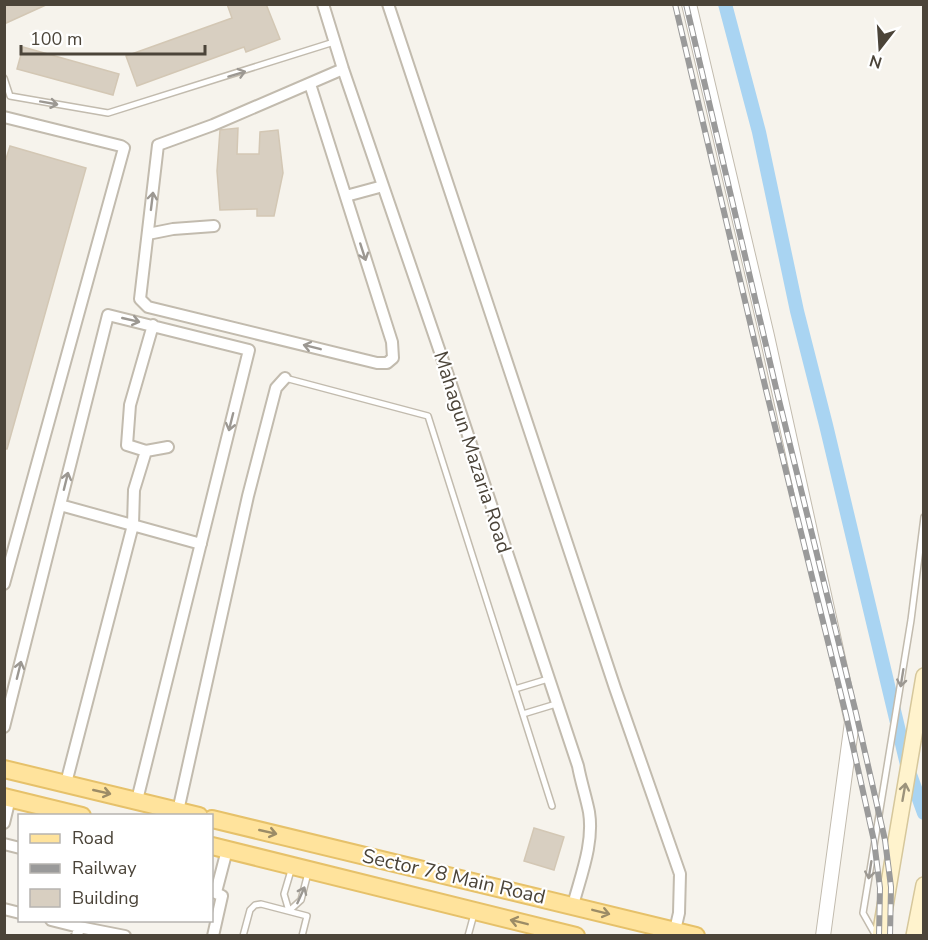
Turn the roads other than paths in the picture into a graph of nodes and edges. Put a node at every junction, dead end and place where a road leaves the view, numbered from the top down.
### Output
1 (323, 4) edge
2 (388, 4) edge
3 (689, 4) edge
4 (334, 42) junction
5 (343, 69) junction
6 (4, 78) edge
7 (310, 84) junction
8 (4, 117) edge
9 (383, 186) junction
10 (346, 196) junction
11 (214, 226) dead end
12 (148, 234) junction
13 (153, 325) junction
14 (285, 378) joint
15 (168, 447) dead end
16 (146, 451) junction
17 (60, 505) junction
18 (924, 517) edge
19 (133, 525) junction
20 (201, 544) junction
21 (4, 584) edge
22 (924, 676) edge
23 (548, 680) junction
24 (515, 690) junction
25 (556, 704) junction
26 (523, 714) junction
27 (4, 727) edge
28 (4, 769) edge
29 (66, 783) junction
30 (7, 798) edge
31 (137, 800) junction
32 (552, 806) dead end
33 (178, 811) junction
34 (74, 814) edge
35 (191, 814) edge
36 (213, 819) edge
37 (4, 823) edge
38 (219, 848) edge
39 (398, 863) junction
40 (300, 868) junction
41 (924, 885) edge
42 (390, 890) junction
43 (214, 892) edge
44 (573, 904) junction
45 (289, 911) junction
46 (475, 911) junction
47 (54, 922) edge
48 (915, 928) edge
49 (675, 930) junction
50 (78, 931) edge
51 (125, 936) edge
52 (213, 936) edge
53 (243, 936) edge
54 (302, 936) edge
55 (468, 936) edge
56 (576, 936) edge
57 (696, 936) edge
58 (823, 936) edge
59 (878, 936) edge

1 - 4 street, Mahagun Mazaria Road
2 - 49 street
3 - 58 street
4 - 5 street, Mahagun Mazaria Road
6 -> 4 lane
5 - 7 street
5 - 9 street, Mahagun Mazaria Road
7 - 10 street
12 -> 7 street
8 - 21 street
9 - 10 street
9 - 23 street, Mahagun Mazaria Road
10 -> 12 street
11 - 12 street
13 - 16 street
17 -> 13 street
13 -> 20 street
14 - 24 lane
14 - 33 street
15 - 16 street
16 - 19 street
17 - 19 street
27 -> 17 street
18 -> 59 lane
19 - 20 street
19 - 29 street
20 - 31 street
59 -> 22 main road
23 - 24 lane
23 - 25 street, Mahagun Mazaria Road
24 - 26 lane
25 - 26 lane
25 - 44 street, Mahagun Mazaria Road
26 - 32 lane
28 - 29 main road
29 -> 31 main road
30 - 34 main road
30 - 37 street
31 - 33 main road
33 - 35 main road
36 -> 39 main road, Sector 78 Main Road
38 - 40 main road, Sector 78 Main Road
38 - 43 street
39 - 42 main road
39 - 44 main road, Sector 78 Main Road
40 - 42 main road, Sector 78 Main Road
40 - 45 lane
45 -> 40 lane
41 - 48 main road
42 - 46 main road, Sector 78 Main Road
43 - 52 street
44 -> 49 main road, Sector 78 Main Road
45 - 53 lane
45 - 54 lane
46 - 55 lane
56 -> 46 main road, Sector 78 Main Road
47 - 50 street
49 - 57 main road, Sector 78 Main Road
50 - 51 street

